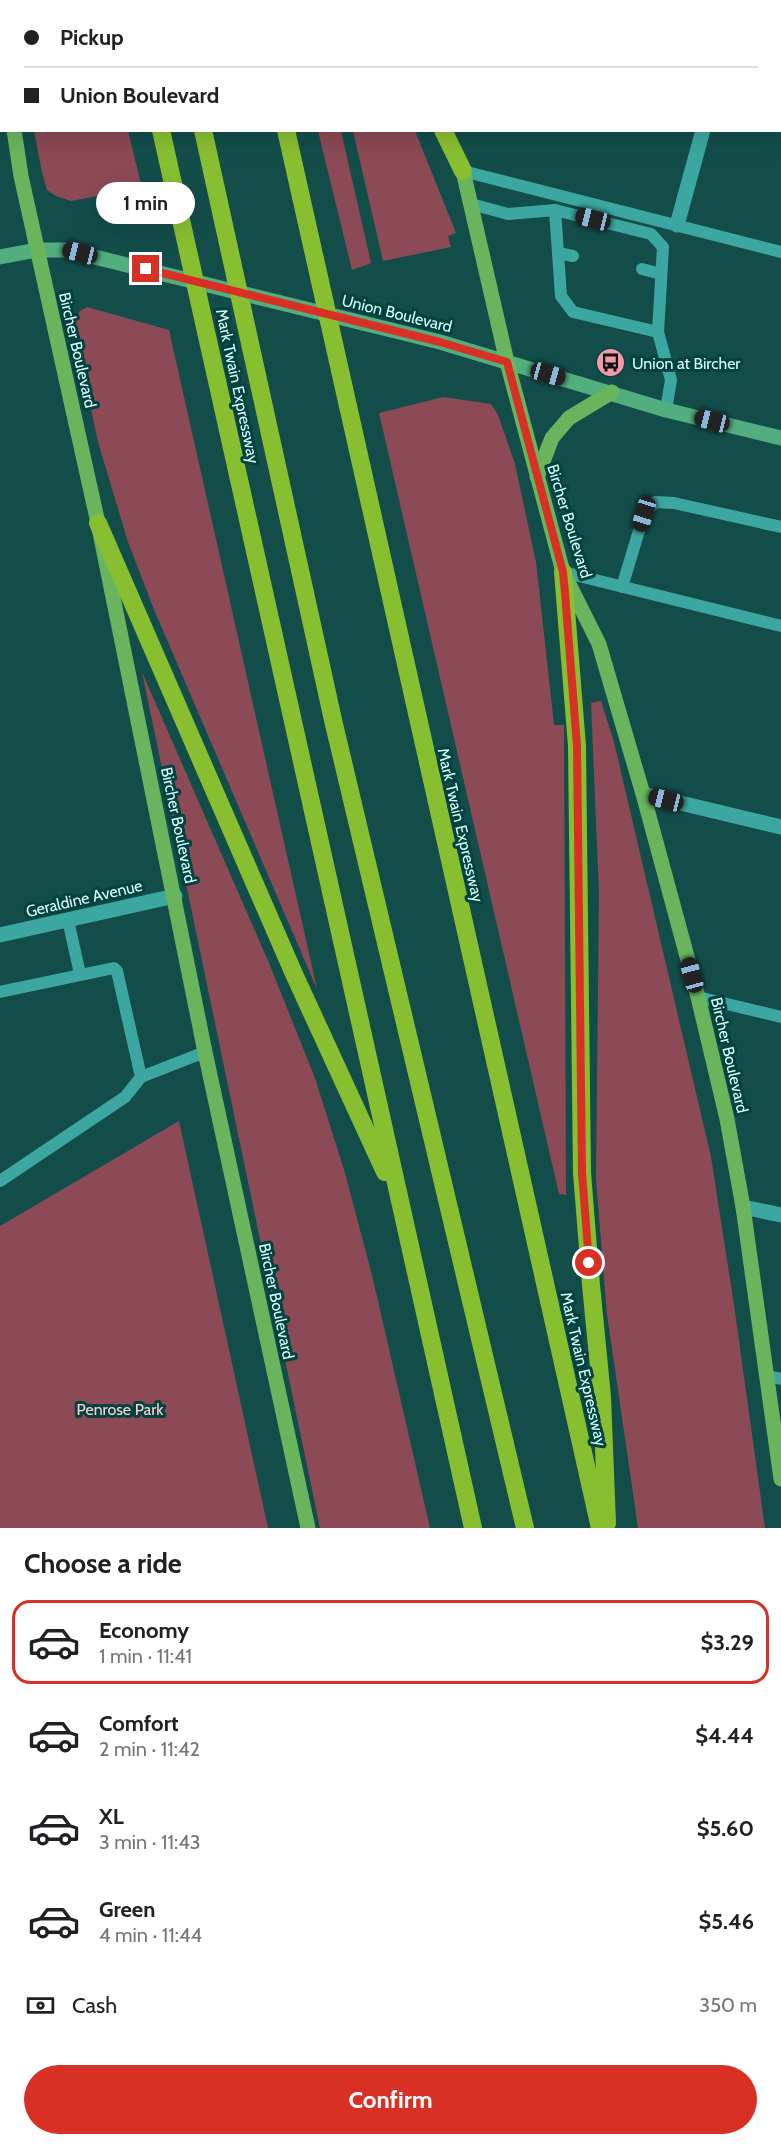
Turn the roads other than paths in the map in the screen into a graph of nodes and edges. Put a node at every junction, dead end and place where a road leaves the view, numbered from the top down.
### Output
1 (14, 132) edge
2 (161, 132) edge
3 (203, 132) edge
4 (286, 132) edge
5 (444, 132) edge
6 (455, 132) edge
7 (702, 132) edge
8 (463, 171) junction
9 (471, 204) junction
10 (555, 210) junction
11 (677, 225) junction
12 (37, 250) junction
13 (781, 252) edge
14 (558, 253) junction
15 (573, 256) dead end
16 (0, 257) edge
17 (642, 270) dead end
18 (661, 274) junction
19 (658, 332) junction
20 (507, 362) junction
21 (612, 392) junction
22 (666, 410) junction
23 (781, 438) edge
24 (537, 477) junction
25 (98, 523) junction
26 (781, 527) edge
27 (563, 572) junction
28 (622, 586) junction
29 (781, 626) edge
30 (643, 794) junction
31 (781, 827) edge
32 (175, 896) junction
33 (68, 920) junction
34 (0, 935) edge
35 (80, 974) junction
36 (0, 992) edge
37 (698, 997) junction
38 (781, 1017) edge
39 (206, 1052) junction
40 (141, 1077) junction
41 (0, 1181) edge
42 (400, 1204) junction
43 (743, 1207) junction
44 (781, 1215) edge
45 (774, 1378) edge
46 (781, 1479) edge
47 (308, 1528) edge
48 (473, 1528) edge
49 (525, 1528) edge
50 (600, 1528) edge
51 (607, 1528) edge

1 - 12 main road, Bircher Boulevard
2 - 42 highway, Mark Twain Expressway
3 - 49 highway
4 - 50 highway, Mark Twain Expressway
5 - 8 highway
6 - 8 main road, Bircher Boulevard
7 - 11 street
8 - 9 main road, Bircher Boulevard
8 - 11 lane
9 - 10 lane
9 - 20 main road, Bircher Boulevard
10 - 14 lane
10 - 18 lane
11 - 13 lane
12 - 16 main road, Union Boulevard
12 - 20 main road, Union Boulevard
12 - 25 main road, Bircher Boulevard
14 - 15 lane
14 - 19 lane
17 - 18 lane
18 - 19 lane
19 - 22 lane
20 - 21 main road, Union Boulevard
20 - 24 main road, Bircher Boulevard
21 - 22 main road, Union Boulevard
21 - 24 main road
22 - 23 main road, Union Boulevard
24 - 27 main road, Bircher Boulevard
25 - 32 main road, Bircher Boulevard
25 - 42 highway
26 - 28 lane
27 - 28 lane
27 - 30 main road, Bircher Boulevard
27 - 51 highway
28 - 29 lane
30 - 31 street
30 - 37 main road, Bircher Boulevard
32 - 33 street, Geraldine Avenue
32 - 39 main road, Bircher Boulevard
33 - 34 street, Geraldine Avenue
33 - 35 lane
35 - 36 lane
35 - 40 lane
37 - 38 lane
37 - 43 main road, Bircher Boulevard
39 - 40 lane
39 - 47 main road, Bircher Boulevard
40 - 41 lane
42 - 48 highway, Mark Twain Expressway
43 - 44 street
43 - 45 main road, Bircher Boulevard
45 - 46 main road, Bircher Boulevard

